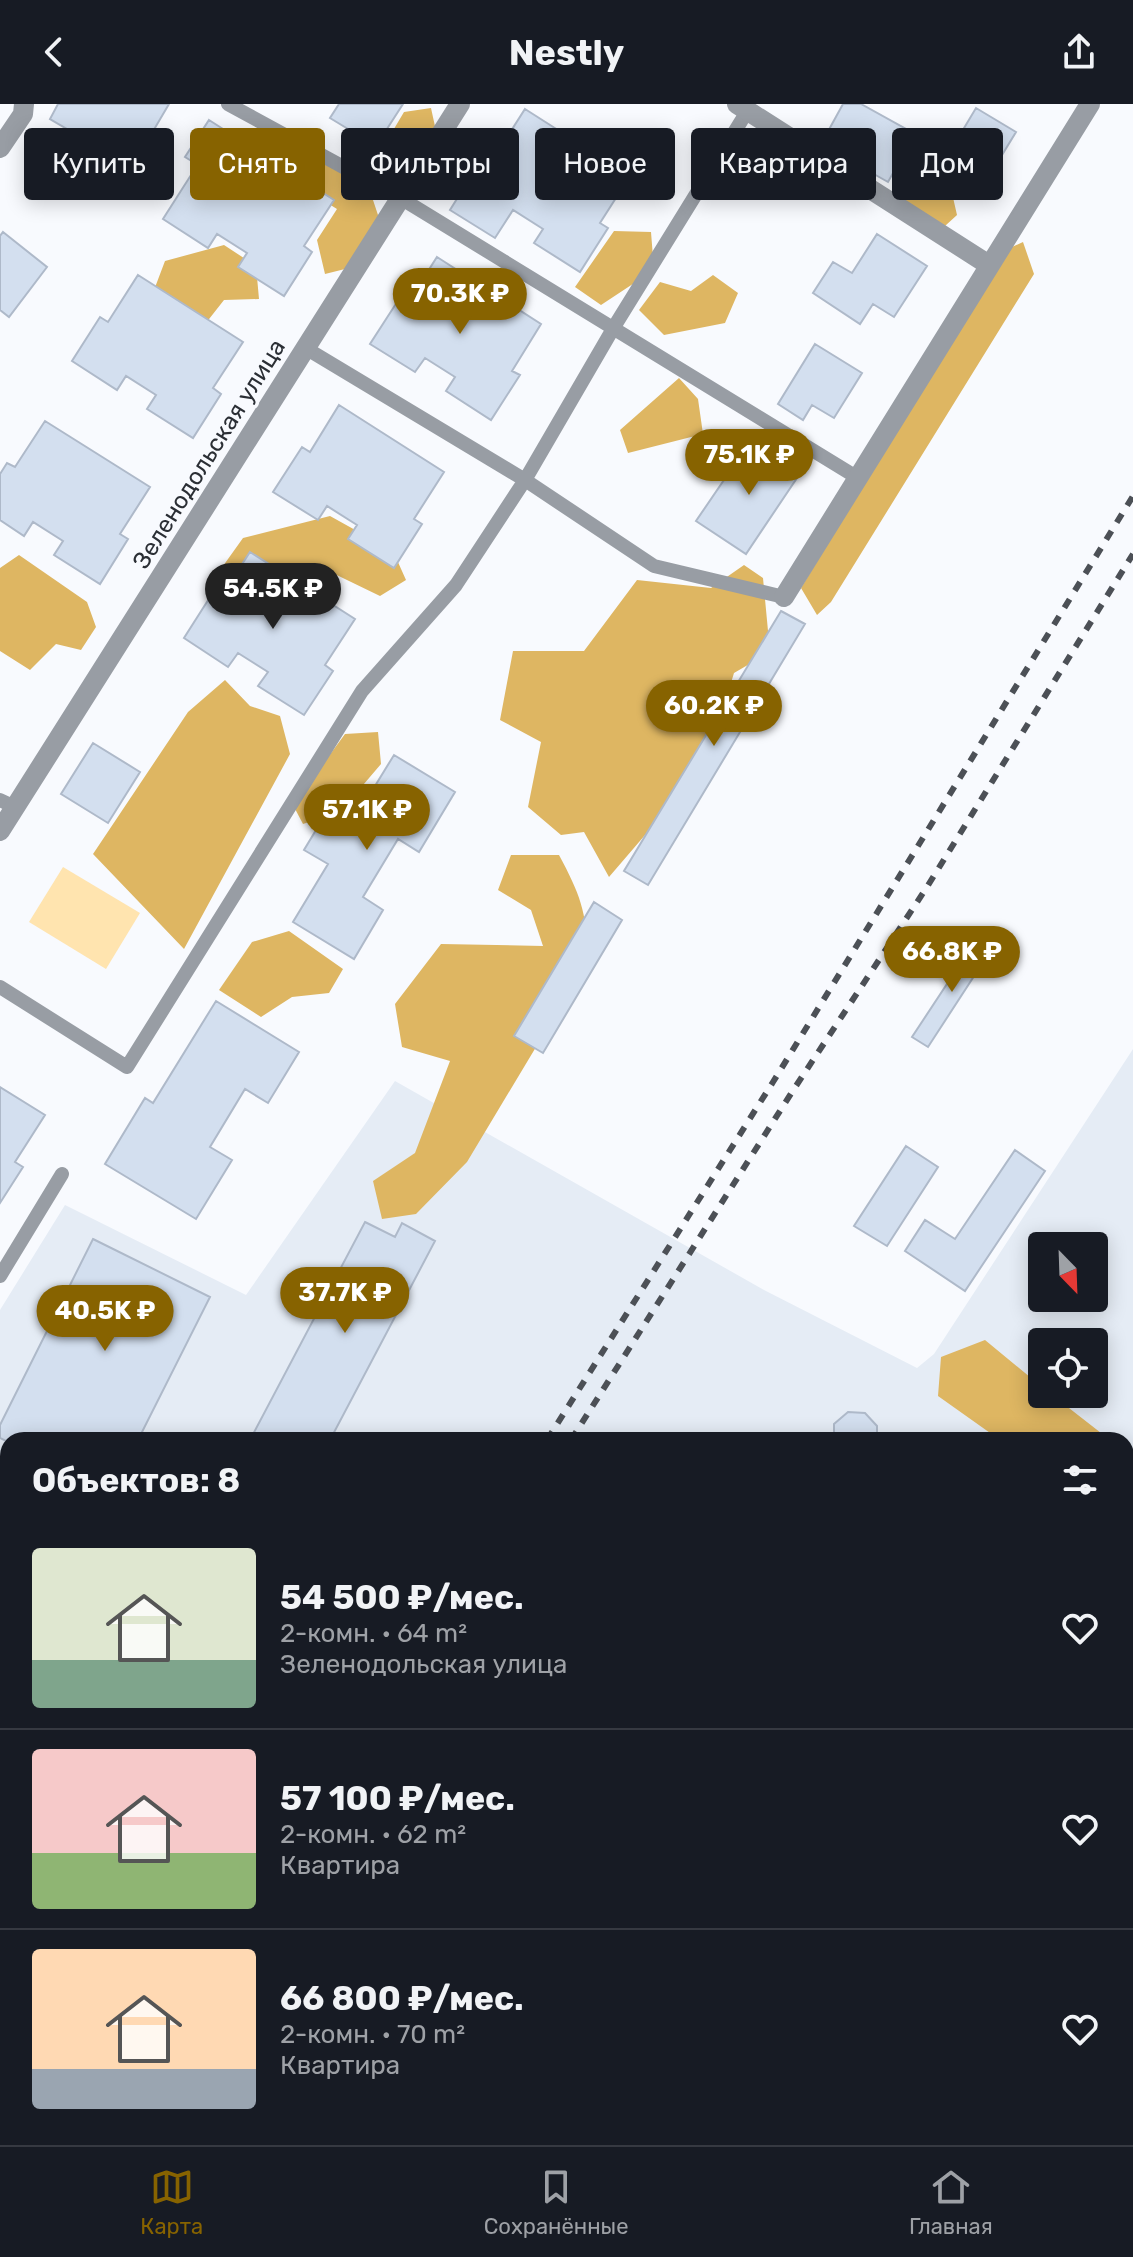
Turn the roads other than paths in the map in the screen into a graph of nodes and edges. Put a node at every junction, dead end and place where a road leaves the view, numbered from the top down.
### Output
1 (24, 104) edge
2 (228, 104) edge
3 (460, 104) edge
4 (1090, 104) edge
5 (742, 107) edge
6 (445, 128) edge
7 (0, 148) edge
8 (341, 166) edge
9 (401, 200) edge
10 (404, 200) edge
11 (989, 265) junction
12 (614, 327) junction
13 (307, 349) junction
14 (858, 478) junction
15 (525, 480) junction
16 (784, 597) joint
17 (8, 804) edge
18 (0, 831) edge
19 (0, 987) edge
20 (62, 1174) dead end
21 (6, 1255) edge
22 (0, 1276) edge

1 - 7 street
2 - 8 lane
3 - 6 street, Зеленодольская улица
4 - 11 street
5 - 11 street
5 - 12 lane
9 - 13 street, Зеленодольская улица
10 - 12 lane
11 - 14 street
12 - 14 lane
12 - 15 lane
13 - 15 lane
13 - 17 street, Зеленодольская улица
14 - 16 street
15 - 16 lane
15 - 19 lane
17 - 18 street, Зеленодольская улица
20 - 21 lane
21 - 22 lane

